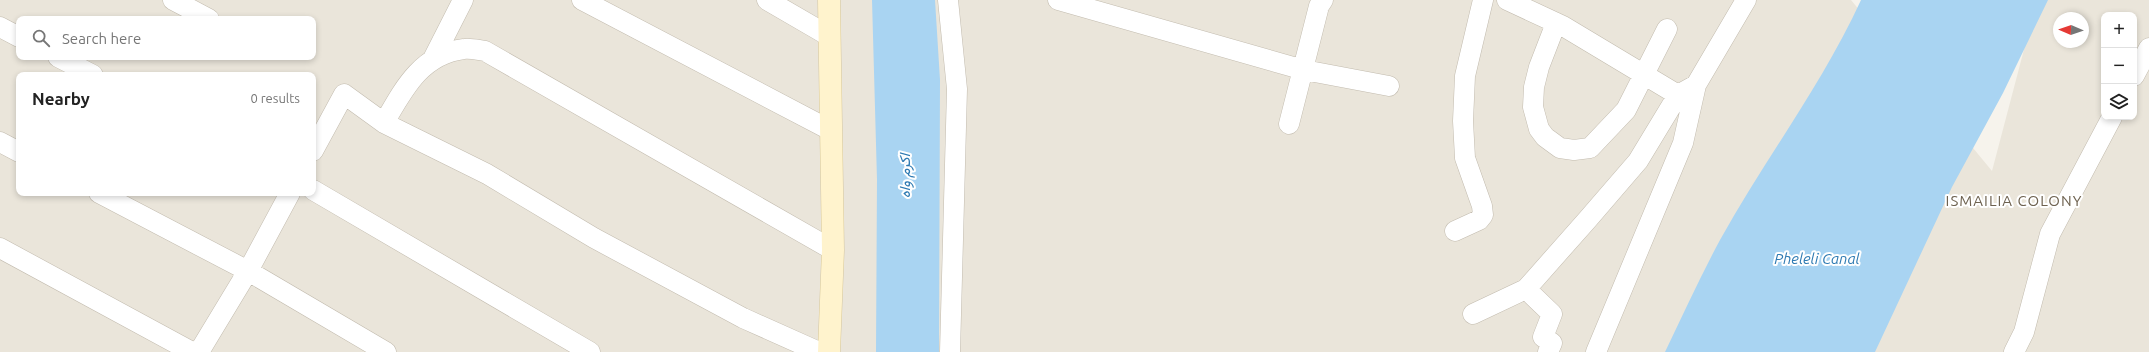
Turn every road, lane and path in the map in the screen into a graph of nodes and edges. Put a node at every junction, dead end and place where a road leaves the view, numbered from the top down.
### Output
1 (173, 0) edge
2 (463, 0) edge
3 (582, 0) edge
4 (767, 0) edge
5 (829, 0) edge
6 (948, 0) edge
7 (1058, 0) edge
8 (1323, 0) edge
9 (1483, 0) edge
10 (1507, 0) edge
11 (1746, 0) edge
12 (203, 16) edge
13 (1556, 23) junction
14 (0, 27) edge
15 (1667, 29) dead end
16 (16, 35) edge
17 (829, 36) junction
18 (2149, 48) edge
19 (434, 58) junction
20 (64, 60) edge
21 (1304, 70) junction
22 (2137, 70) edge
23 (87, 72) edge
24 (1644, 74) junction
25 (1696, 85) junction
26 (1389, 86) dead end
27 (1678, 95) junction
28 (2110, 120) edge
29 (384, 123) junction
30 (1289, 124) dead end
31 (830, 130) junction
32 (0, 142) edge
33 (316, 145) edge
34 (16, 150) edge
35 (316, 192) edge
36 (105, 196) edge
37 (288, 196) edge
38 (1455, 231) dead end
39 (0, 248) edge
40 (833, 250) junction
41 (248, 271) junction
42 (1526, 289) junction
43 (1473, 314) dead end
44 (192, 352) edge
45 (199, 352) edge
46 (386, 352) edge
47 (590, 352) edge
48 (819, 352) edge
49 (829, 352) edge
50 (950, 352) edge
51 (1548, 352) edge
52 (1596, 352) edge
53 (2014, 352) edge

1 - 12 street
2 - 19 street
3 - 31 street
4 - 17 street
5 - 17 street
6 - 50 street
7 - 21 street
8 - 21 street
9 - 38 street
10 - 13 street
11 - 25 street
13 - 24 street
13 - 24 street
14 - 16 street
15 - 24 street
17 - 31 street
18 - 22 street
19 - 29 street
19 - 40 street
20 - 23 street
21 - 26 street
21 - 30 street
24 - 27 street
25 - 27 street
25 - 52 street
27 - 42 street
28 - 53 street
29 - 33 street
29 - 48 street
31 - 40 street
32 - 34 street
35 - 47 street
36 - 41 street
37 - 41 street
39 - 44 street
40 - 49 street
41 - 45 street
41 - 46 street
42 - 43 street
42 - 51 street

